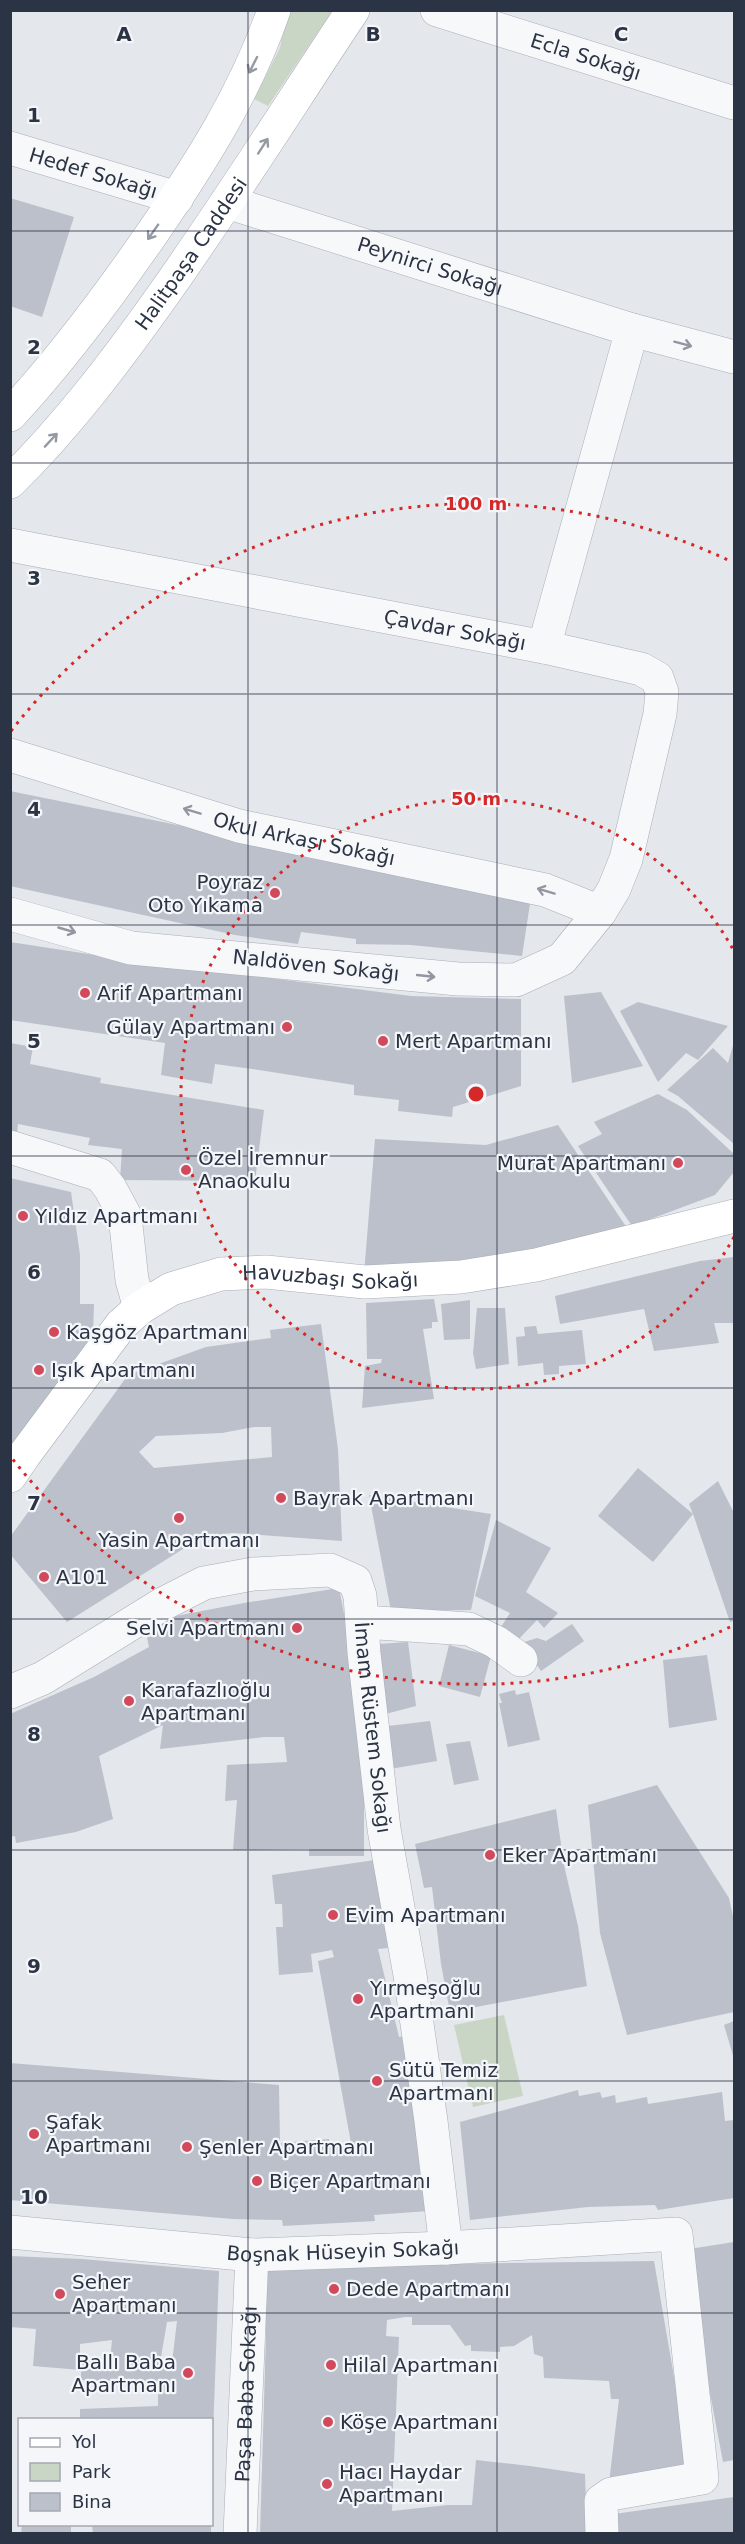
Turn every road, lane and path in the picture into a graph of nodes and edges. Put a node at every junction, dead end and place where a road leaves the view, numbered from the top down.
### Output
1 (274, 10) edge
2 (353, 10) edge
3 (437, 10) edge
4 (735, 103) edge
5 (10, 148) edge
6 (177, 198) junction
7 (227, 202) junction
8 (632, 330) junction
9 (735, 357) edge
10 (10, 415) edge
11 (10, 482) edge
12 (10, 545) edge
13 (544, 647) junction
14 (10, 755) edge
15 (600, 912) junction
16 (10, 914) edge
17 (10, 1147) edge
18 (735, 1216) edge
19 (140, 1308) junction
20 (10, 1476) edge
21 (363, 1622) junction
22 (521, 1660) dead end
23 (10, 1692) edge
24 (10, 2232) edge
25 (446, 2248) junction
26 (252, 2254) junction
27 (240, 2534) edge
28 (602, 2534) edge

1 -> 6 main road
7 -> 2 main road, Halitpaşa Caddesi
3 - 4 street, Ecla Sokağı
5 - 6 street, Hedef Sokağı
6 -> 10 main road
7 - 8 street, Peynirci Sokağı
11 -> 7 main road, Halitpaşa Caddesi
8 -> 9 street, Peynirci Sokağı
8 - 13 street
12 - 13 street, Çavdar Sokağı
13 - 15 street, Çavdar Sokağı
15 -> 14 street, Okul Arkası Sokağı
16 -> 15 street, Naldöven Sokağı
17 - 19 street
18 - 19 main road, Havuzbaşı Sokağı
19 - 20 main road, Havuzbaşı Sokağı
21 - 22 street
21 - 23 street, İmam Rüstem Sokağı
21 - 25 street, İmam Rüstem Sokağı
24 - 26 street, Boşnak Hüseyin Sokağı
25 - 26 street, Boşnak Hüseyin Sokağı
25 - 28 street, Boşnak Hüseyin Sokağı
26 - 27 street, Paşa Baba Sokağı

